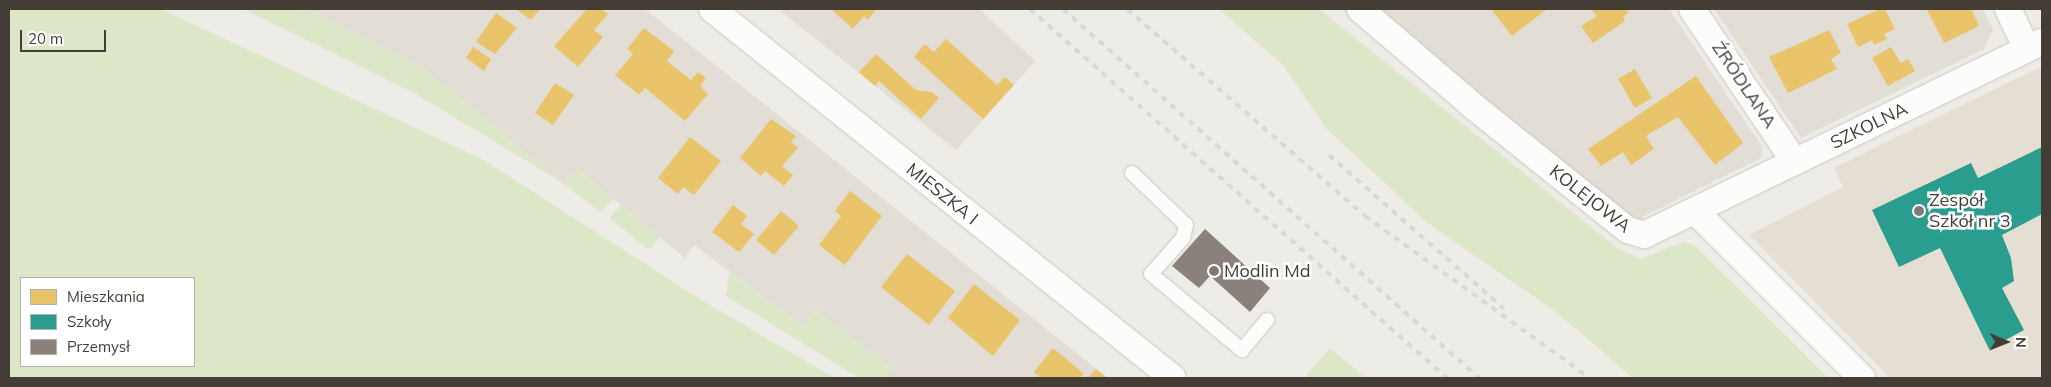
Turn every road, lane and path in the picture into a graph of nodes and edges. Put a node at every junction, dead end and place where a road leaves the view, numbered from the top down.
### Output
1 (712, 9) edge
2 (1360, 9) edge
3 (1692, 9) edge
4 (2008, 9) edge
5 (2035, 46) edge
6 (1796, 162) junction
7 (1132, 173) dead end
8 (1696, 212) junction
9 (1267, 320) dead end
10 (1173, 378) edge
11 (1862, 378) edge

1 - 10 street, MIESZKA I
2 - 8 street, KOLEJOWA
3 - 6 street, ŹRÓDLANA
4 - 5 street
5 - 6 street, SZKOLNA
6 - 8 street, SZKOLNA
7 - 9 lane
8 - 11 street

